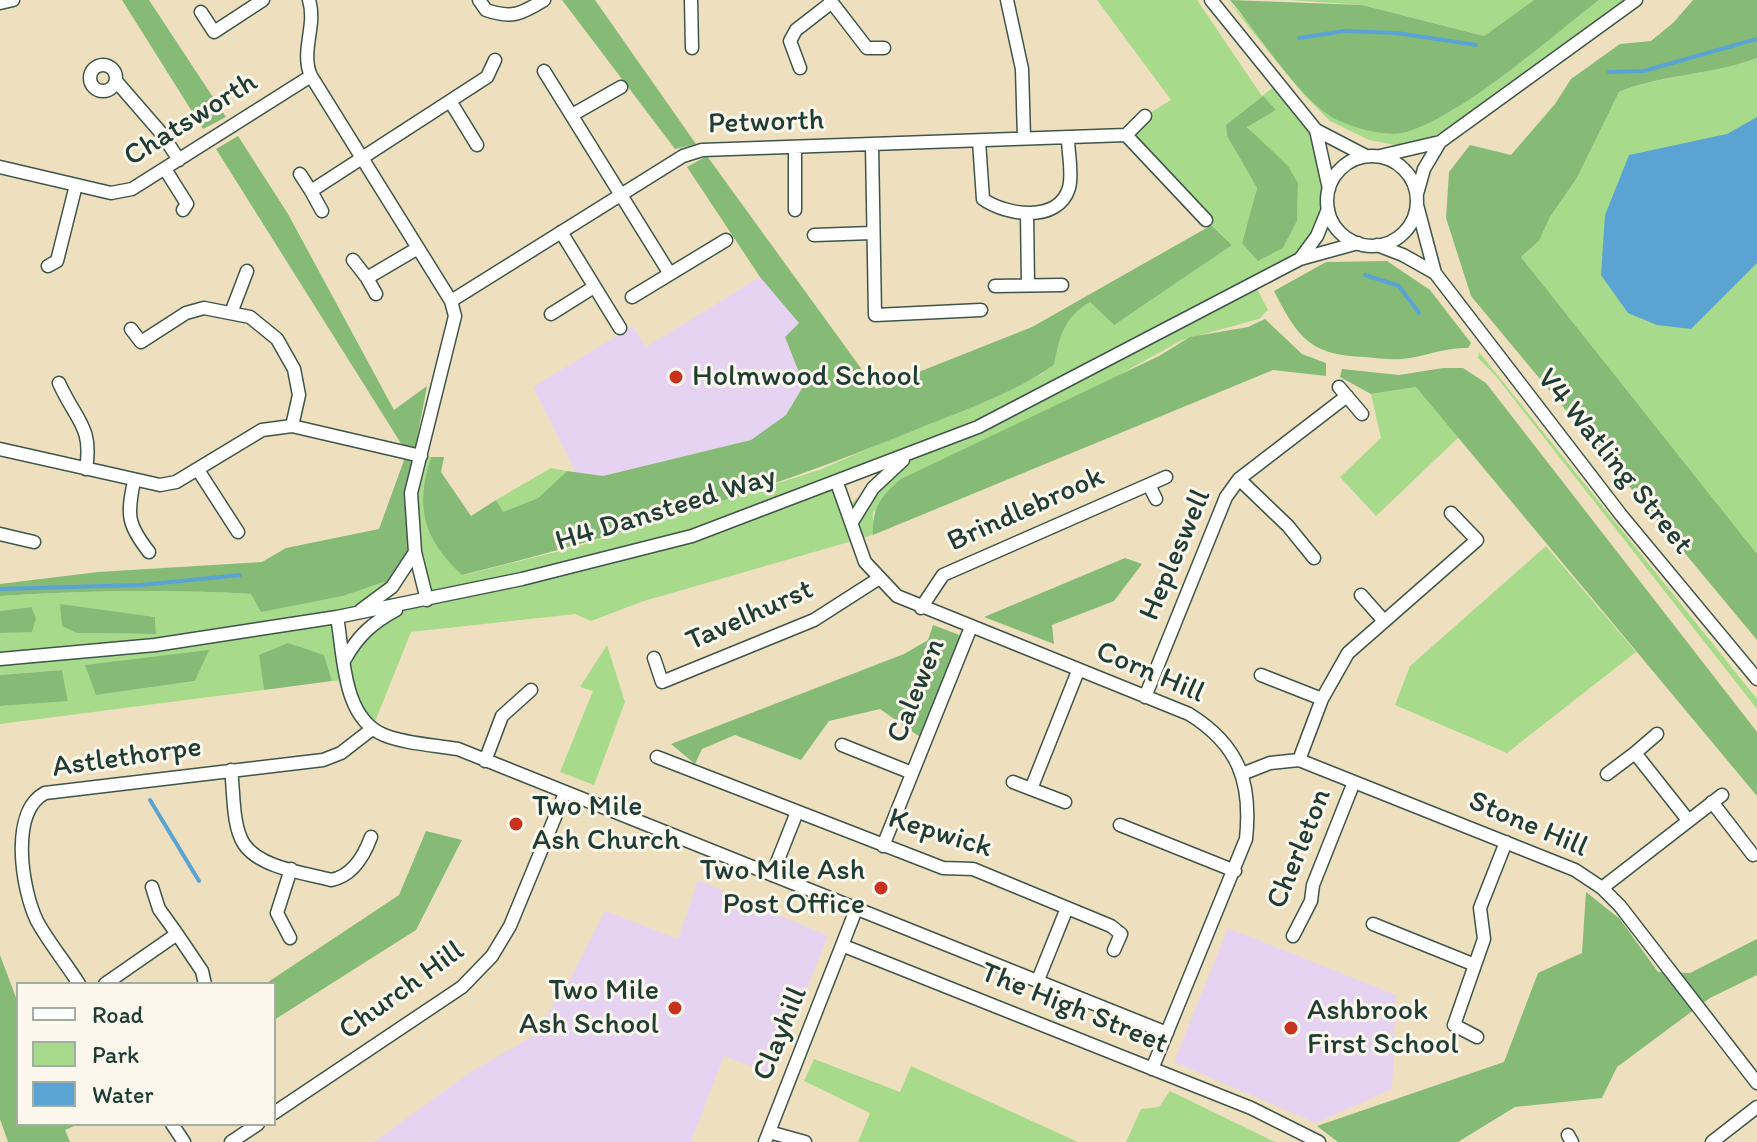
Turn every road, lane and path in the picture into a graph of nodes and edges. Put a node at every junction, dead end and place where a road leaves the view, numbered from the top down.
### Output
1 (13, 0) edge
2 (263, 0) edge
3 (309, 0) edge
4 (479, 0) edge
5 (544, 0) edge
6 (691, 0) edge
7 (1007, 0) edge
8 (1211, 0) edge
9 (1636, 0) edge
10 (831, 1) edge
11 (0, 3) edge
12 (201, 12) dead end
13 (692, 48) dead end
14 (884, 48) dead end
15 (495, 60) dead end
16 (800, 68) dead end
17 (544, 71) dead end
18 (311, 76) junction
19 (116, 81) dead end
20 (621, 87) dead end
21 (450, 101) junction
22 (572, 115) junction
23 (1145, 116) dead end
24 (1316, 130) junction
25 (1126, 135) junction
26 (1024, 138) junction
27 (1068, 138) junction
28 (979, 141) junction
29 (1440, 142) junction
30 (477, 145) dead end
31 (872, 145) junction
32 (795, 147) junction
33 (1373, 156) junction
34 (361, 157) junction
35 (179, 160) junction
36 (0, 167) edge
37 (165, 169) junction
38 (300, 174) dead end
39 (76, 185) junction
40 (1329, 189) junction
41 (311, 191) junction
42 (622, 195) junction
43 (1417, 200) junction
44 (189, 207) dead end
45 (1328, 209) junction
46 (795, 210) dead end
47 (322, 211) dead end
48 (1027, 213) junction
49 (1206, 220) dead end
50 (561, 232) junction
51 (872, 233) junction
52 (814, 235) dead end
53 (726, 240) dead end
54 (1358, 243) junction
55 (1377, 245) junction
56 (418, 248) junction
57 (1300, 259) junction
58 (353, 260) dead end
59 (58, 265) dead end
60 (247, 271) dead end
61 (1435, 273) junction
62 (670, 274) junction
63 (367, 278) junction
64 (1028, 285) junction
65 (1062, 285) dead end
66 (995, 286) dead end
67 (594, 287) junction
68 (376, 294) dead end
69 (632, 297) dead end
70 (451, 301) junction
71 (981, 310) dead end
72 (231, 313) junction
73 (551, 314) dead end
74 (620, 328) dead end
75 (131, 329) dead end
76 (59, 383) dead end
77 (1362, 414) dead end
78 (292, 426) junction
79 (0, 449) edge
80 (421, 456) junction
81 (907, 456) junction
82 (86, 469) junction
83 (198, 470) junction
84 (1166, 477) dead end
85 (1239, 479) junction
86 (134, 481) junction
87 (837, 483) junction
88 (1149, 485) junction
89 (1156, 499) dead end
90 (1451, 513) dead end
91 (852, 522) junction
92 (238, 532) dead end
93 (0, 534) edge
94 (34, 542) dead end
95 (149, 552) dead end
96 (415, 552) junction
97 (1314, 558) dead end
98 (878, 579) junction
99 (1361, 595) dead end
100 (427, 600) junction
101 (406, 604) junction
102 (921, 608) junction
103 (357, 613) junction
104 (337, 617) junction
105 (1384, 621) junction
106 (971, 627) junction
107 (654, 658) dead end
108 (0, 659) edge
109 (345, 659) junction
110 (1078, 671) junction
111 (1261, 675) dead end
112 (1757, 679) edge
113 (531, 690) dead end
114 (1145, 697) junction
115 (1322, 699) junction
116 (372, 729) junction
117 (1657, 734) dead end
118 (842, 745) dead end
119 (1635, 753) junction
120 (657, 757) dead end
121 (1299, 760) junction
122 (485, 761) junction
123 (231, 770) junction
124 (912, 773) junction
125 (1242, 774) junction
126 (1607, 774) dead end
127 (1013, 782) dead end
128 (1354, 782) junction
129 (1031, 789) junction
130 (565, 793) junction
131 (1065, 802) dead end
132 (797, 812) junction
133 (1688, 820) junction
134 (1120, 825) dead end
135 (371, 837) dead end
136 (1506, 842) junction
137 (883, 846) junction
138 (1753, 855) dead end
139 (291, 869) junction
140 (1235, 871) junction
141 (772, 875) junction
142 (152, 887) dead end
143 (1602, 888) junction
144 (857, 907) junction
145 (1067, 908) junction
146 (1373, 924) dead end
147 (177, 934) junction
148 (1293, 936) dead end
149 (290, 938) dead end
150 (844, 946) junction
151 (1114, 950) dead end
152 (1475, 965) junction
153 (1038, 980) junction
154 (78, 982) edge
155 (108, 982) edge
156 (205, 982) edge
157 (1454, 1025) junction
158 (1440, 1027) dead end
159 (1167, 1033) junction
160 (1477, 1037) dead end
161 (1152, 1069) junction
162 (1757, 1083) edge
163 (1757, 1107) edge
164 (276, 1112) edge
165 (256, 1126) edge
166 (767, 1137) edge
167 (240, 1140) edge
168 (805, 1142) edge
169 (1319, 1142) edge
170 (1712, 1142) edge

1 - 11 street
2 - 12 street
3 - 18 street
4 - 5 street
6 - 13 street
7 - 26 street
8 - 24 street
9 - 29 street
10 - 14 street
10 - 16 street
15 - 21 street
17 - 22 street
18 - 34 street
18 - 35 street, Chatsworth
19 - 35 street
20 - 22 street
21 - 30 street
21 - 34 street
22 - 42 street
23 - 25 street
24 - 33 street
24 - 40 street
25 - 27 street, Petworth
25 - 49 street
26 - 27 street, Petworth
26 - 28 street, Petworth
27 - 48 street
28 - 31 street, Petworth
28 - 48 street
29 - 33 street
29 - 43 street
31 - 32 street, Petworth
31 - 51 street
32 - 42 street, Petworth
32 - 46 street
33 - 40 street
33 - 43 street
34 - 41 street
34 - 56 street
35 - 37 street, Chatsworth
36 - 39 street, Chatsworth
37 - 39 street, Chatsworth
37 - 44 street
38 - 41 street
39 - 59 street
40 - 45 street
41 - 47 street
42 - 50 street, Petworth
42 - 62 street
43 - 55 street
43 - 61 street, V4 Watling Street
45 - 54 street
45 - 57 street, H4 Dansteed Way
48 - 64 street
50 - 67 street
50 - 70 street, Petworth
51 - 52 street
51 - 71 street
53 - 62 street
54 - 55 street
54 - 57 street, H4 Dansteed Way
55 - 61 street, V4 Watling Street
56 - 63 street
56 - 70 street
57 - 81 street, H4 Dansteed Way
58 - 63 street
60 - 72 street
61 - 112 street, V4 Watling Street
62 - 69 street
63 - 68 street
64 - 65 street
64 - 66 street
67 - 73 street
67 - 74 street
70 - 80 street
72 - 75 street
72 - 78 street
76 - 82 street
77 - 85 street, Hepleswell
78 - 80 street
78 - 83 street
79 - 82 street
80 - 96 street
81 - 87 street, H4 Dansteed Way
81 - 91 street
82 - 86 street
83 - 86 street
83 - 92 street
84 - 88 street, Brindlebrook
85 - 97 street, Hepleswell
85 - 114 street, Hepleswell
86 - 95 street
87 - 91 street, Corn Hill
87 - 100 street, H4 Dansteed Way
88 - 89 street
88 - 102 street, Brindlebrook
90 - 105 street
91 - 98 street, Corn Hill
93 - 94 street
96 - 100 street
96 - 103 street
98 - 102 street, Corn Hill
98 - 107 street, Tavelhurst
99 - 105 street
100 - 101 street, H4 Dansteed Way
101 - 103 street, H4 Dansteed Way
101 - 109 street
102 - 106 street, Corn Hill
103 - 104 street, H4 Dansteed Way
104 - 108 street, H4 Dansteed Way
104 - 109 street
105 - 115 street
106 - 110 street, Corn Hill
106 - 124 street, Calewen
109 - 116 street
110 - 114 street, Corn Hill
110 - 129 street
111 - 115 street
113 - 122 street
114 - 125 street, Corn Hill
115 - 121 street
116 - 122 street, The High Street
116 - 123 street, Astlethorpe
117 - 119 street
118 - 124 street, Calewen
119 - 126 street
119 - 133 street
120 - 132 street, Kepwick
121 - 125 street
121 - 128 street, Stone Hill
122 - 130 street, The High Street
123 - 139 street
123 - 154 street, Astlethorpe
124 - 137 street, Calewen
125 - 140 street, Corn Hill
127 - 129 street
128 - 136 street, Stone Hill
128 - 148 street, Cherleton
129 - 131 street
130 - 141 street, The High Street
130 - 164 street, Church Hill
132 - 137 street, Kepwick
132 - 141 street
133 - 138 street
133 - 143 street
134 - 140 street
135 - 139 street
136 - 143 street, Stone Hill
136 - 152 street
137 - 145 street, Kepwick
139 - 149 street
140 - 159 street, Corn Hill
141 - 144 street, The High Street
142 - 147 street
143 - 162 street, Stone Hill
144 - 150 street
144 - 153 street, The High Street
145 - 151 street, Kepwick
145 - 153 street
146 - 152 street
147 - 155 street
147 - 156 street
150 - 161 street, The High Street
150 - 166 street, Clayhill
152 - 157 street
153 - 159 street, The High Street
157 - 158 street
157 - 160 street
159 - 161 street, Corn Hill
161 - 169 street, The High Street
163 - 170 street
165 - 167 street
166 - 168 street

